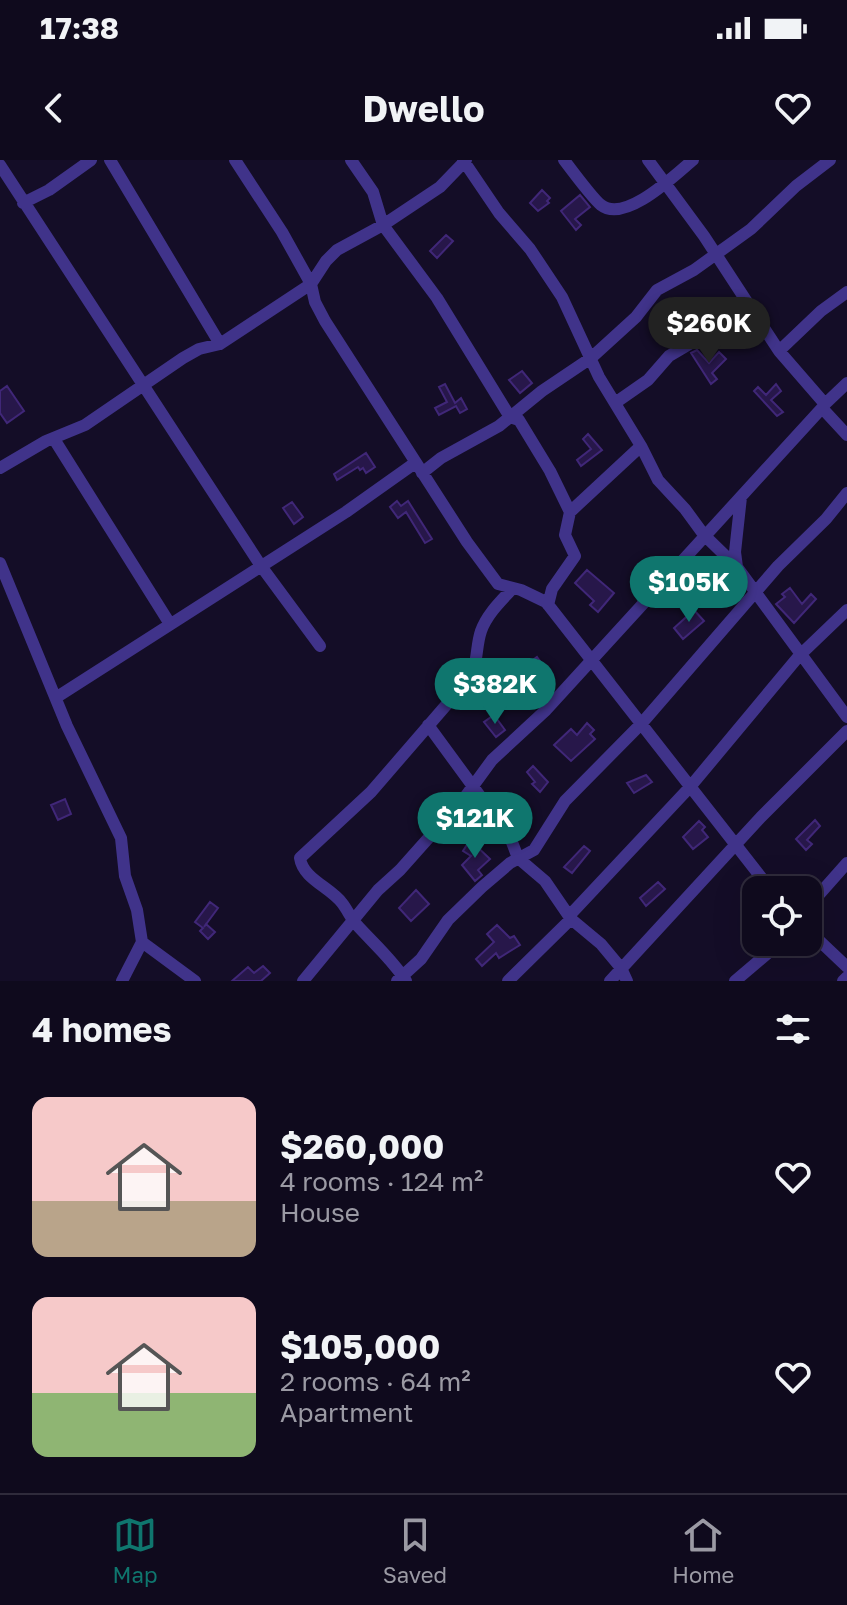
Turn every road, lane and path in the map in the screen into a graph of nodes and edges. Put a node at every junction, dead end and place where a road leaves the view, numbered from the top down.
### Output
1 (91, 160) edge
2 (110, 160) edge
3 (235, 160) edge
4 (351, 160) edge
5 (564, 160) edge
6 (648, 160) edge
7 (693, 160) edge
8 (830, 160) edge
9 (464, 161) edge
10 (0, 165) edge
11 (665, 183) junction
12 (23, 203) junction
13 (383, 225) junction
14 (716, 255) junction
15 (311, 284) junction
16 (847, 292) edge
17 (748, 303) junction
18 (220, 344) junction
19 (779, 351) junction
20 (591, 358) junction
21 (847, 383) edge
22 (142, 385) junction
23 (615, 403) junction
24 (823, 406) junction
25 (510, 417) junction
26 (847, 435) edge
27 (54, 439) junction
28 (641, 446) junction
29 (0, 468) edge
30 (419, 468) junction
31 (847, 493) edge
32 (741, 495) junction
33 (570, 512) junction
34 (704, 535) junction
35 (0, 563) edge
36 (261, 566) junction
37 (737, 567) junction
38 (513, 588) junction
39 (754, 593) junction
40 (548, 605) junction
41 (847, 610) edge
42 (170, 624) junction
43 (320, 646) dead end
44 (799, 656) junction
45 (592, 661) junction
46 (57, 697) junction
47 (847, 717) edge
48 (642, 723) junction
49 (428, 725) junction
50 (847, 731) edge
51 (690, 787) junction
52 (472, 788) junction
53 (735, 845) junction
54 (518, 858) junction
55 (847, 863) edge
56 (760, 876) edge
57 (822, 891) edge
58 (570, 918) junction
59 (353, 921) junction
60 (142, 942) junction
61 (822, 943) edge
62 (762, 956) edge
63 (847, 967) edge
64 (621, 968) junction
65 (401, 979) edge
66 (122, 981) edge
67 (195, 981) edge
68 (303, 981) edge
69 (508, 981) edge
70 (610, 981) edge
71 (627, 981) edge
72 (735, 981) edge

1 - 12 street
2 - 18 street
3 - 15 street
4 - 13 street
5 - 11 street
6 - 11 street
7 - 11 street
8 - 14 street
9 - 13 street
9 - 20 street
10 - 12 street
11 - 14 street
12 - 22 street
13 - 15 street
13 - 25 street
14 - 17 street
14 - 20 street
15 - 18 street
15 - 30 street
16 - 19 street
17 - 19 street
17 - 23 street
18 - 22 street
19 - 24 street
20 - 23 street
20 - 25 street
21 - 24 street
22 - 27 street
22 - 36 street
23 - 28 street
24 - 26 street
24 - 32 street
25 - 30 street
25 - 33 street
27 - 29 street
27 - 42 street
28 - 33 street
28 - 34 street
30 - 36 street
30 - 38 street
31 - 39 street
32 - 34 street
32 - 37 street
33 - 40 street
34 - 37 street
34 - 45 street
35 - 46 street
36 - 42 street
36 - 43 street
37 - 39 street
38 - 40 street
38 - 49 street
39 - 44 street
39 - 48 street
40 - 45 street
41 - 44 street
42 - 46 street
44 - 47 street
44 - 51 street
45 - 48 street
45 - 52 street
46 - 60 street
48 - 51 street
48 - 54 street
49 - 52 street
49 - 59 street
50 - 53 street
51 - 53 street
51 - 58 street
52 - 54 street
52 - 59 street
53 - 56 street
53 - 64 street
54 - 58 street
54 - 65 street
55 - 57 street
58 - 64 street
58 - 69 street
59 - 65 street
59 - 68 street
60 - 66 street
60 - 67 street
61 - 63 street
62 - 72 street
64 - 70 street
64 - 71 street

